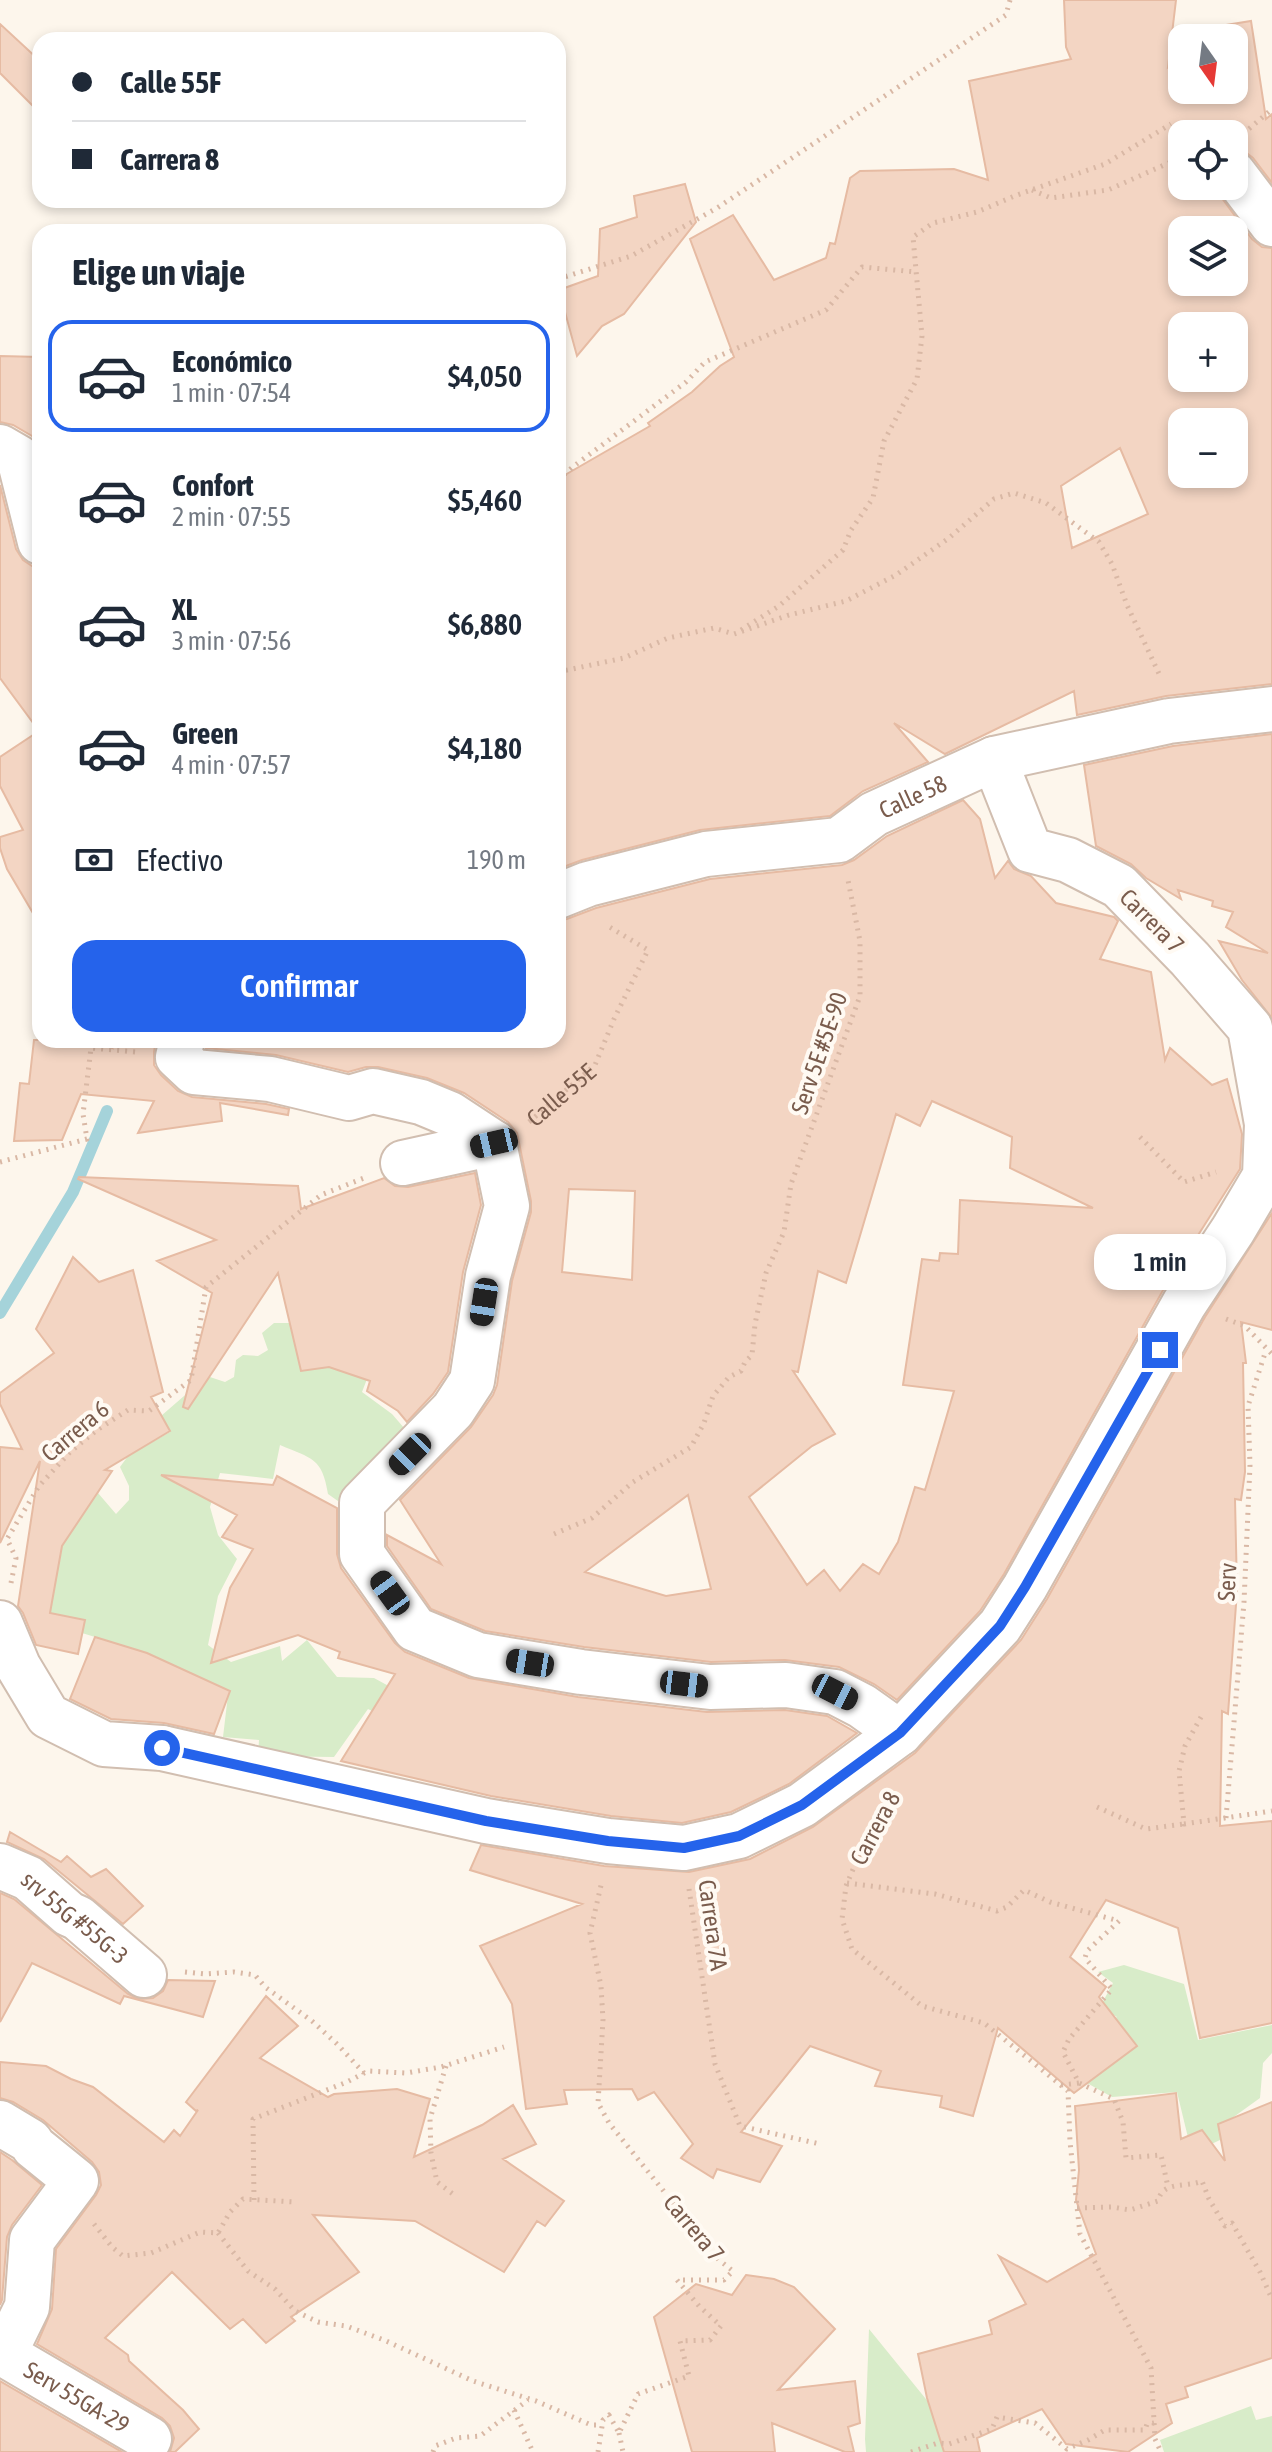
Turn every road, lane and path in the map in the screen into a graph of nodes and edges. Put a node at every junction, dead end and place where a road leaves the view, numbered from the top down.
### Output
1 (1010, 0) edge
2 (1272, 109) edge
3 (1168, 126) edge
4 (1248, 129) edge
5 (1168, 163) edge
6 (1032, 190) junction
7 (1248, 192) edge
8 (1272, 224) edge
9 (916, 272) junction
10 (566, 276) edge
11 (0, 447) edge
12 (566, 473) edge
13 (32, 510) edge
14 (734, 634) junction
15 (566, 670) edge
16 (1272, 709) edge
17 (1169, 721) junction
18 (994, 759) junction
19 (839, 840) junction
20 (566, 893) edge
21 (598, 921) dead end
22 (180, 1048) edge
23 (1140, 1137) dead end
24 (494, 1143) junction
25 (0, 1162) edge
26 (403, 1163) joint
27 (1265, 1176) junction
28 (1184, 1304) junction
29 (1269, 1352) edge
30 (554, 1534) dead end
31 (1, 1625) edge
32 (1201, 1717) dead end
33 (900, 1733) junction
34 (1097, 1807) dead end
35 (1272, 1811) edge
36 (1226, 1818) junction
37 (1184, 1824) junction
38 (608, 1841) junction
39 (684, 1848) junction
40 (0, 1866) edge
41 (847, 1883) junction
42 (144, 1975) joint
43 (504, 2047) dead end
44 (446, 2065) junction
45 (1037, 2067) dead end
46 (1043, 2072) junction
47 (364, 2074) junction
48 (1079, 2083) junction
49 (0, 2123) edge
50 (820, 2144) dead end
51 (1168, 2187) junction
52 (457, 2197) dead end
53 (254, 2200) junction
54 (295, 2202) dead end
55 (1077, 2208) junction
56 (218, 2233) junction
57 (123, 2256) dead end
58 (1272, 2299) edge
59 (529, 2399) junction
60 (514, 2410) junction
61 (1154, 2423) junction
62 (602, 2425) junction
63 (619, 2433) junction
64 (149, 2439) dead end
65 (433, 2452) edge
66 (533, 2452) edge
67 (598, 2452) edge
68 (623, 2452) edge
69 (911, 2452) edge
70 (1161, 2452) edge

1 - 10 path
2 - 4 path
3 - 6 path
5 - 6 path
6 - 9 path
7 - 8 street
9 - 12 path
9 - 14 path
11 - 13 street
14 - 15 path
14 - 17 path
16 - 17 street, Calle 58
17 - 18 street, Calle 58
18 - 19 street, Calle 58
18 - 27 street, Carrera 7
19 - 20 street
19 - 30 path, Serv 5E #5E-90
21 - 24 path, Calle 55E
22 - 24 street
22 - 25 path
23 - 27 path
24 - 26 street
24 - 33 street
26 - 31 path, Carrera 6
27 - 28 street
28 - 29 path
28 - 33 street
29 - 36 path, Serv
31 - 38 street
32 - 37 path
33 - 39 street
33 - 41 path, Carrera 8
34 - 37 path
35 - 36 path
36 - 37 path
38 - 39 street
38 - 63 path, Carrera 7
39 - 50 path, Carrera 7A
40 - 42 street, srv 55G #55G-3
41 - 46 path, Carrera 8
41 - 48 path
42 - 47 path
43 - 44 path
44 - 47 path
44 - 52 path
45 - 46 path
46 - 48 path
46 - 55 path, Carrera 8
47 - 53 path
48 - 51 path
49 - 64 street, Serv 55GA-29
51 - 55 path
51 - 58 path
53 - 54 path
53 - 56 path
55 - 61 path, Carrera 8
56 - 57 path
56 - 59 path
59 - 60 path
59 - 62 path
60 - 65 path
60 - 66 path
61 - 69 path
61 - 70 path, Carrera 8
62 - 63 path
62 - 67 path
63 - 68 path

